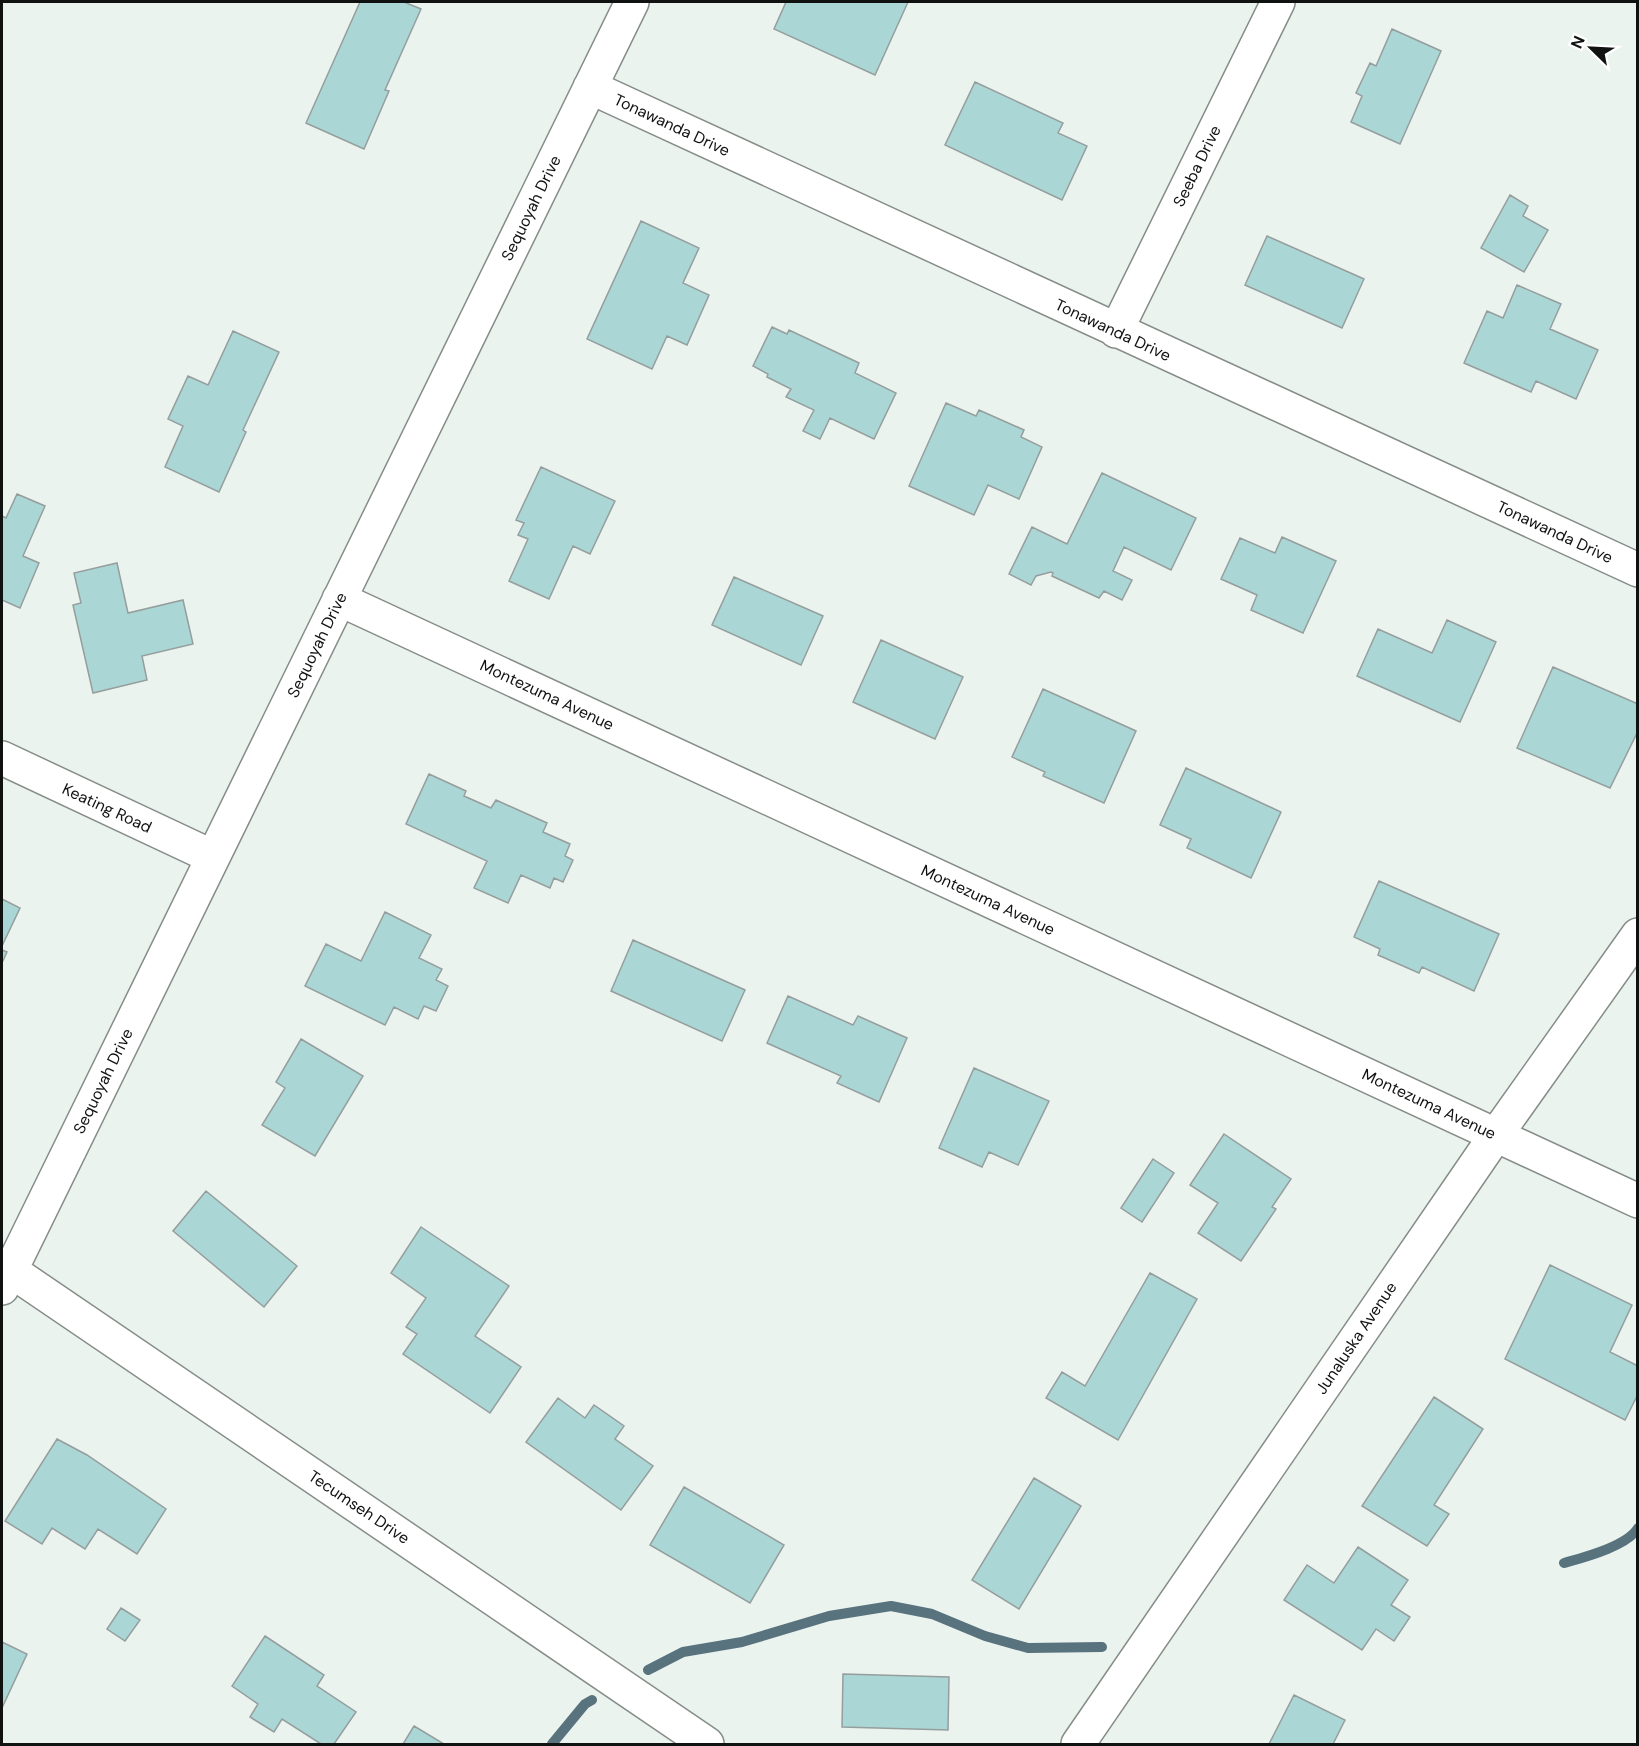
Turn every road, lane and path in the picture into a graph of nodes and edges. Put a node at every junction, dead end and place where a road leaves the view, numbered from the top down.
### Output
1 (632, 2) edge
2 (1278, 2) edge
3 (590, 87) junction
4 (1116, 331) junction
5 (1638, 570) edge
6 (339, 599) junction
7 (2, 758) edge
8 (213, 857) junction
9 (1638, 934) edge
10 (1496, 1135) junction
11 (1638, 1201) edge
12 (6, 1279) edge
13 (707, 1744) edge
14 (1078, 1744) edge

1 - 3 street, Sequoyah Drive
2 - 4 street, Seeba Drive
3 - 4 street, Tonawanda Drive
3 - 6 street, Sequoyah Drive
4 - 5 street, Tonawanda Drive
6 - 8 street, Sequoyah Drive
6 - 10 street, Montezuma Avenue
7 - 8 street, Keating Road
8 - 12 street, Sequoyah Drive
9 - 10 street, Junaluska Avenue
10 - 11 street, Montezuma Avenue
10 - 14 street, Junaluska Avenue
12 - 13 street, Tecumseh Drive

